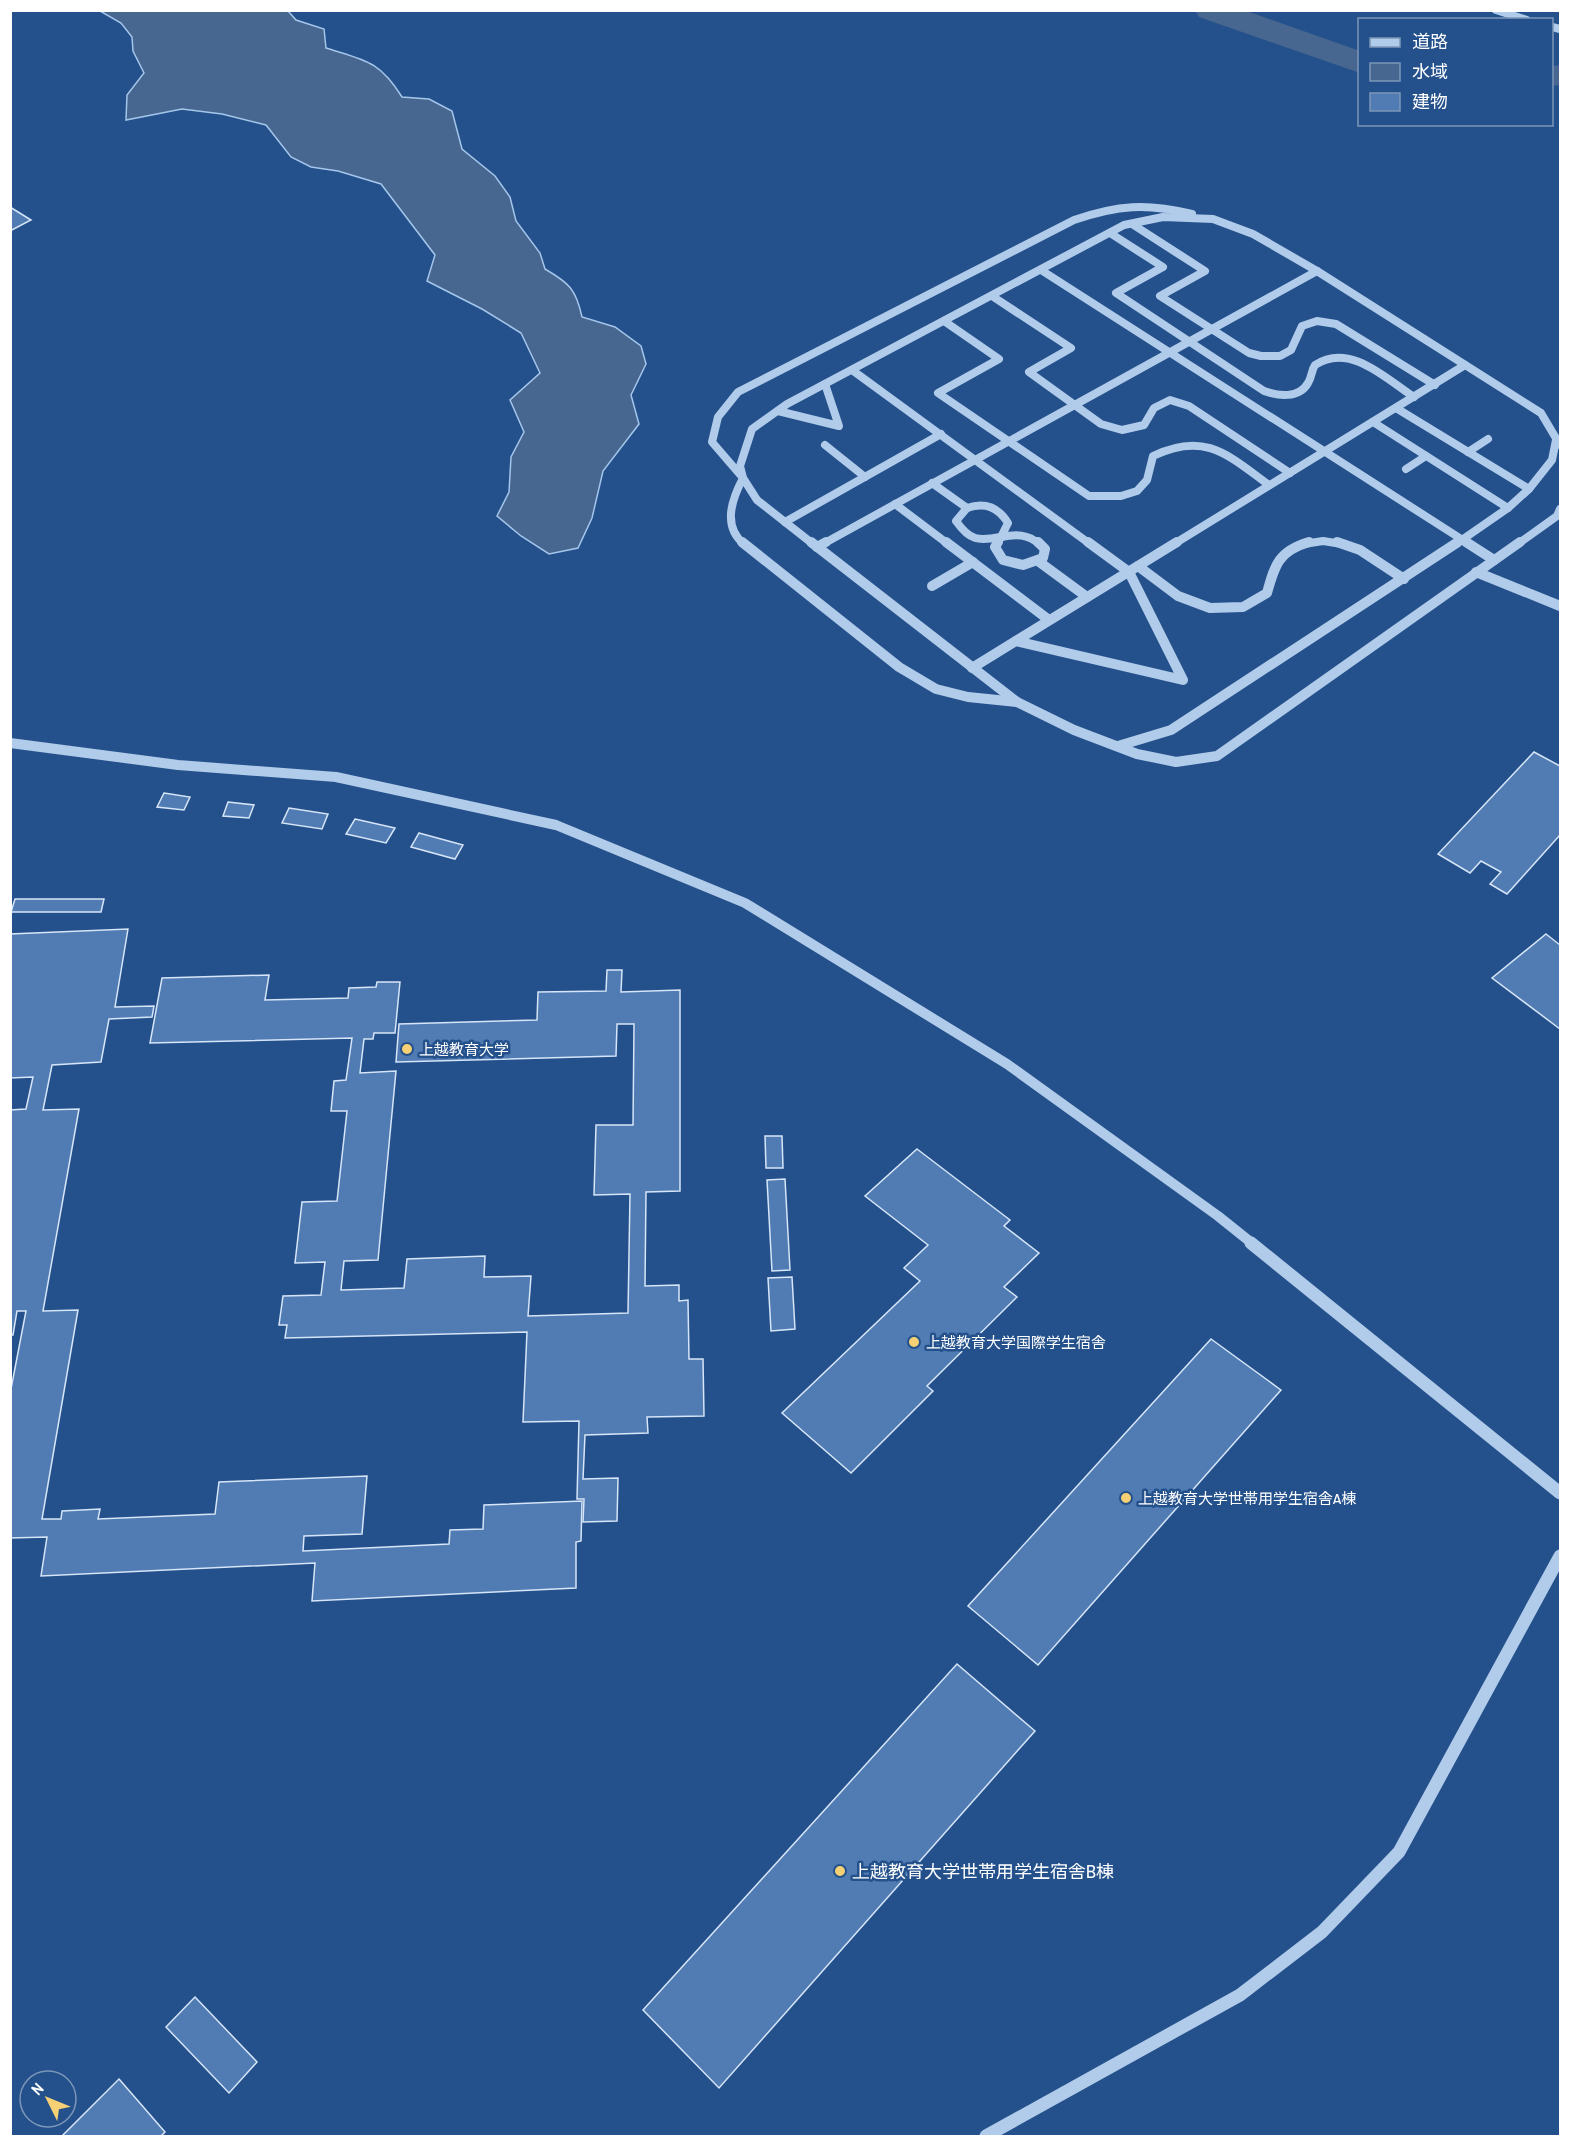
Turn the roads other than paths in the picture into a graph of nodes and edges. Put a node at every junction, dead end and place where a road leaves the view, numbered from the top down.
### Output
1 (1496, 10) edge
2 (1521, 18) edge
3 (1213, 219) junction
4 (1132, 224) junction
5 (1110, 233) junction
6 (1041, 270) junction
7 (1317, 271) junction
8 (992, 296) junction
9 (944, 321) junction
10 (1211, 329) junction
11 (1188, 342) junction
12 (1169, 352) junction
13 (1465, 365) junction
14 (852, 370) junction
15 (825, 384) junction
16 (1434, 385) junction
17 (1414, 397) junction
18 (1074, 405) junction
19 (1396, 408) junction
20 (778, 411) junction
21 (1373, 422) junction
22 (941, 434) junction
23 (1488, 439) dead end
24 (1007, 442) junction
25 (1558, 443) edge
26 (825, 445) dead end
27 (1325, 452) junction
28 (1468, 452) junction
29 (1426, 456) junction
30 (976, 459) junction
31 (1406, 469) dead end
32 (1290, 473) junction
33 (865, 477) junction
34 (743, 478) junction
35 (932, 483) junction
36 (1269, 485) junction
37 (1529, 489) junction
38 (895, 504) junction
39 (967, 508) junction
40 (1508, 508) junction
41 (1560, 509) edge
42 (785, 522) junction
43 (1000, 537) junction
44 (1462, 540) junction
45 (817, 547) junction
46 (1494, 560) junction
47 (1038, 561) junction
48 (973, 562) junction
49 (1134, 569) junction
50 (1476, 572) junction
51 (1404, 579) junction
52 (932, 586) dead end
53 (1087, 597) junction
54 (1560, 606) edge
55 (1049, 620) junction
56 (1016, 641) junction
57 (972, 668) junction
58 (1017, 702) junction
59 (10, 742) edge
60 (1118, 746) junction
61 (1560, 1493) edge
62 (1560, 1556) edge
63 (986, 2136) edge

1 - 2 street
3 - 4 street
3 - 7 street
3 - 34 street
4 - 5 street
4 - 10 street
5 - 6 street
5 - 11 street
6 - 8 street
6 - 12 street
7 - 10 street
7 - 13 street
8 - 9 street
8 - 18 street
9 - 14 street
9 - 24 street
10 - 11 street
10 - 16 street
11 - 12 street
11 - 17 street
12 - 18 street
12 - 27 street
13 - 16 street
13 - 25 street
14 - 15 street
14 - 22 street
15 - 20 street
15 - 20 street
16 - 17 street
17 - 19 street
18 - 24 street
18 - 32 street
19 - 21 street
19 - 28 street
20 - 34 street
21 - 27 street
21 - 29 street
22 - 30 street
22 - 33 street
23 - 28 street
24 - 30 street
24 - 36 street
25 - 37 street
26 - 33 street
27 - 32 street
27 - 44 street
28 - 37 street
29 - 31 street
29 - 40 street
30 - 35 street
30 - 49 street
32 - 36 street
33 - 42 street
34 - 42 street
34 - 58 street
35 - 38 street
35 - 39 street
36 - 49 street
37 - 40 street
38 - 45 street
38 - 48 street
39 - 43 street
39 - 43 street
40 - 44 street
41 - 46 street
42 - 45 street
43 - 47 street
43 - 47 street
44 - 46 street
44 - 51 street
45 - 57 street
46 - 50 street
47 - 53 street
48 - 52 street
48 - 55 street
49 - 51 street
49 - 53 street
49 - 56 street
50 - 54 street
50 - 60 street
51 - 60 street
53 - 55 street
55 - 56 street
56 - 57 street
57 - 58 street
58 - 60 street
59 - 61 street
62 - 63 street

